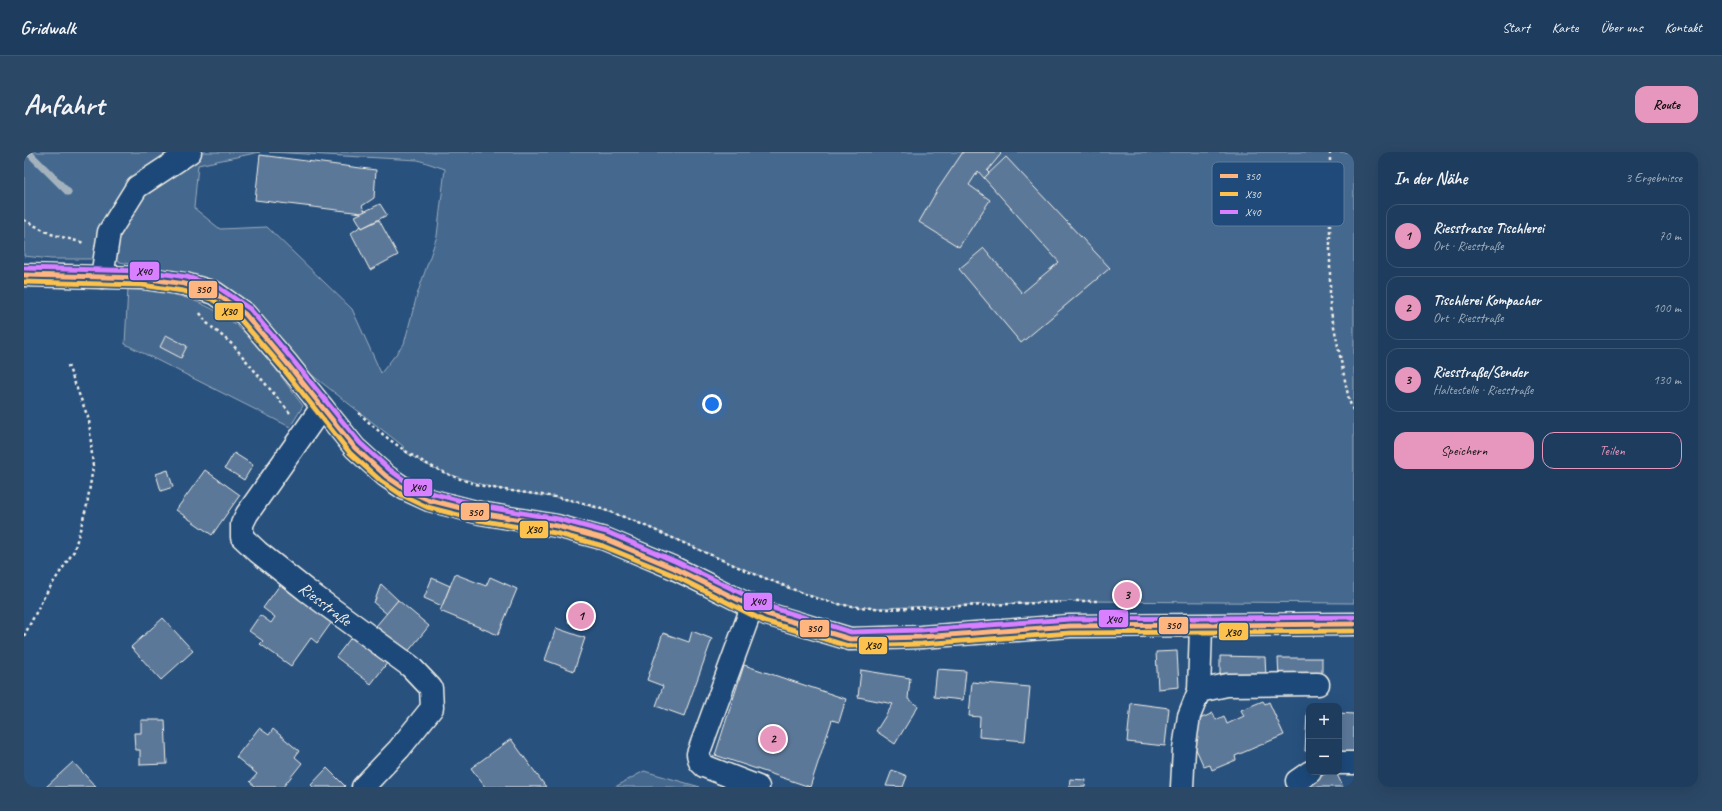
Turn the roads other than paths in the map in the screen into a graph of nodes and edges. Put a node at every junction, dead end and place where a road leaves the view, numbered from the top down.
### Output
1 (190, 152) edge
2 (24, 275) edge
3 (102, 277) junction
4 (322, 407) junction
5 (752, 607) junction
6 (1354, 624) edge
7 (1201, 626) junction
8 (1318, 684) dead end
9 (1199, 691) junction
10 (1342, 763) edge
11 (1354, 763) edge
12 (363, 787) edge
13 (758, 787) edge
14 (1182, 787) edge

1 - 3 main road
2 - 3 main road
3 - 4 main road
4 - 5 main road
4 - 12 main road, Riesstraße
5 - 7 main road
5 - 13 main road
6 - 7 main road
7 - 9 main road
8 - 9 main road
9 - 14 main road
10 - 11 main road

